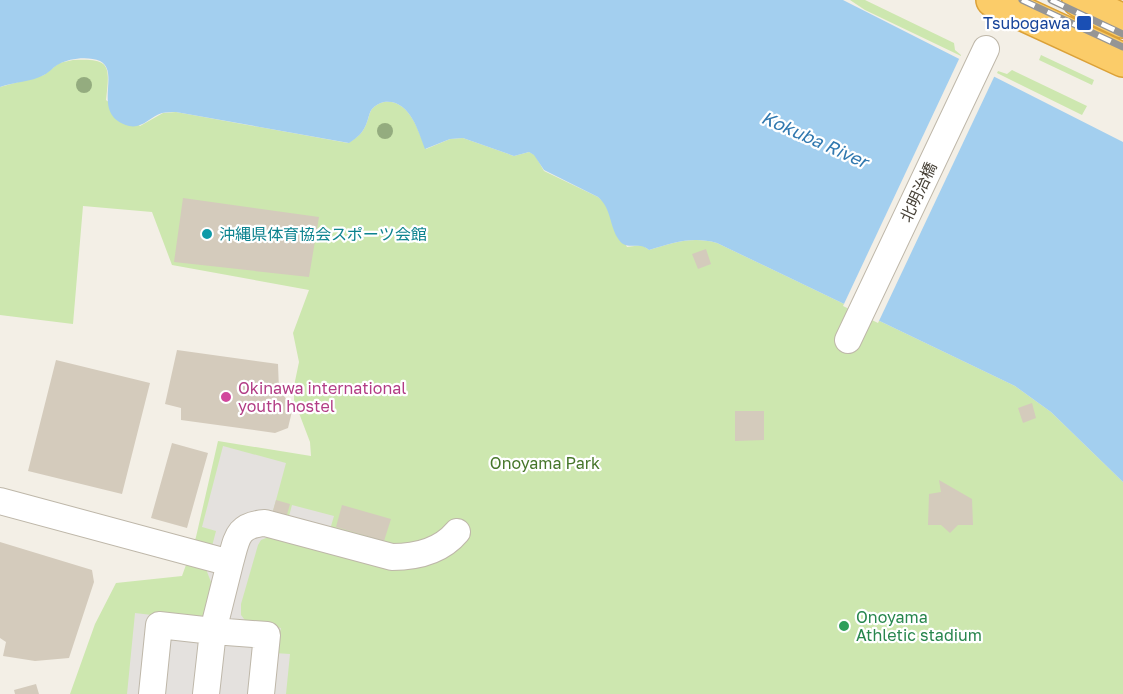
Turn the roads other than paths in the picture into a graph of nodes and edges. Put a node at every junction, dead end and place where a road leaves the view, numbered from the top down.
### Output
1 (993, 0) edge
2 (1079, 0) edge
3 (1123, 21) edge
4 (983, 55) dead end
5 (1123, 60) edge
6 (853, 331) dead end
7 (0, 501) edge
8 (457, 532) dead end
9 (230, 563) junction
10 (213, 631) junction
11 (152, 694) edge
12 (206, 694) edge
13 (261, 694) edge

1 - 5 highway
2 - 3 highway
4 - 6 street, 北明治橋
7 - 9 street
8 - 9 street
9 - 10 street
10 - 11 street
10 - 12 street
10 - 13 street

